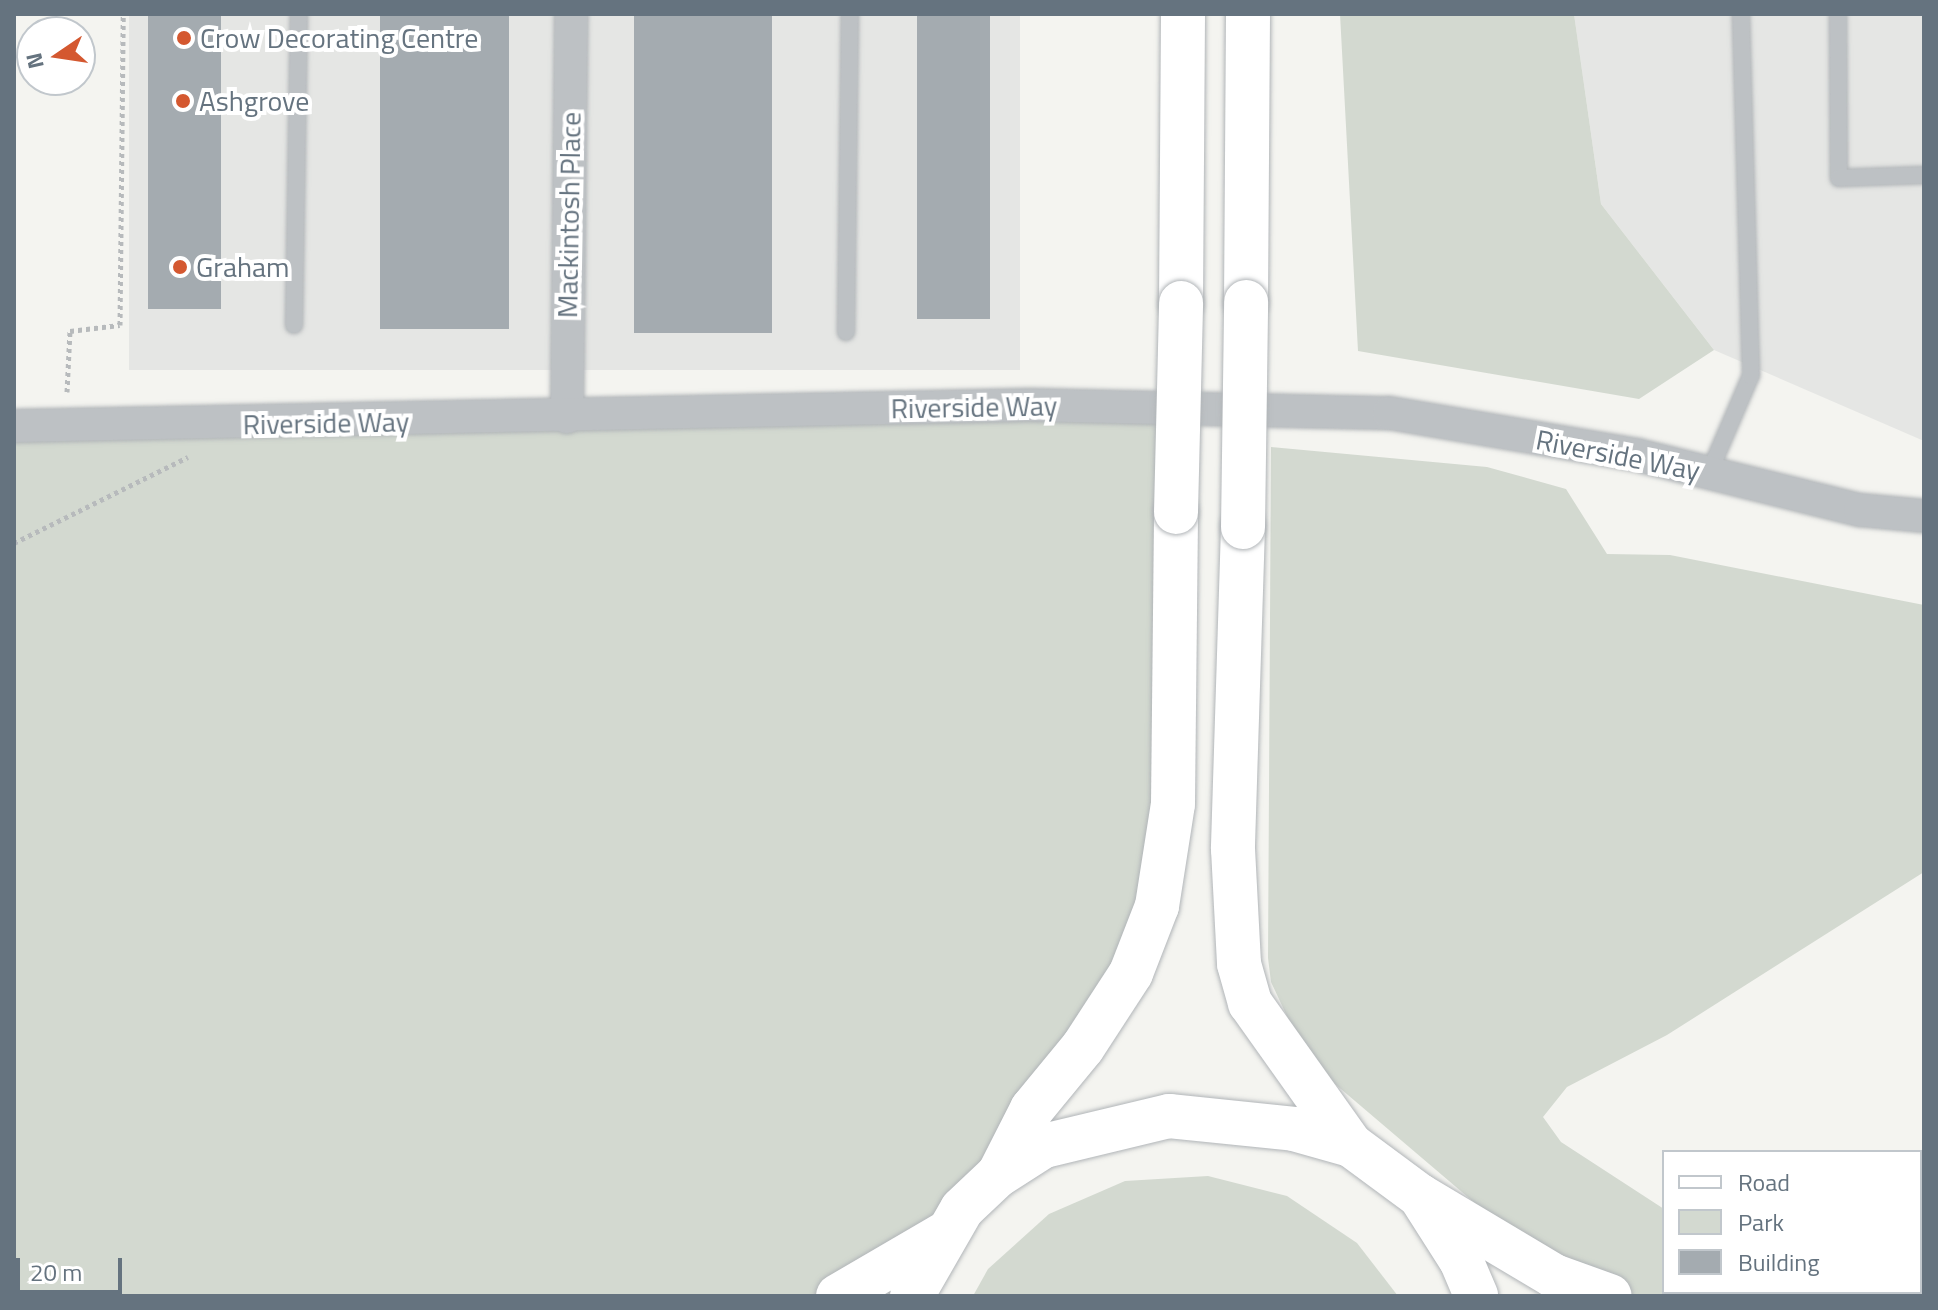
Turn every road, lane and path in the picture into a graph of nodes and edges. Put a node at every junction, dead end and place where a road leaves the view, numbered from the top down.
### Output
1 (123, 14) edge
2 (299, 14) edge
3 (571, 14) edge
4 (850, 14) edge
5 (1183, 14) edge
6 (1248, 14) edge
7 (1741, 14) edge
8 (1838, 14) edge
9 (1924, 175) edge
10 (294, 325) dead end
11 (846, 332) dead end
12 (67, 407) dead end
13 (567, 417) junction
14 (14, 426) edge
15 (197, 453) dead end
16 (1709, 473) junction
17 (1924, 516) edge
18 (14, 543) edge
19 (1351, 1145) junction
20 (997, 1176) junction
21 (1420, 1196) junction
22 (946, 1233) junction
23 (838, 1296) edge
24 (912, 1296) edge
25 (1476, 1296) edge
26 (1610, 1296) edge

1 - 12 path
2 - 10 lane
3 - 13 street, Mackintosh Place
4 - 11 lane
5 - 20 main road, bridge
6 - 19 main road, bridge
7 - 16 lane
8 - 9 lane
13 - 14 street, Riverside Way
13 - 16 street, Riverside Way
15 - 18 path
16 - 17 street, Riverside Way
19 - 20 main road
19 - 21 main road
20 - 22 main road
21 - 25 main road
21 - 26 main road
22 - 23 main road
22 - 24 main road

